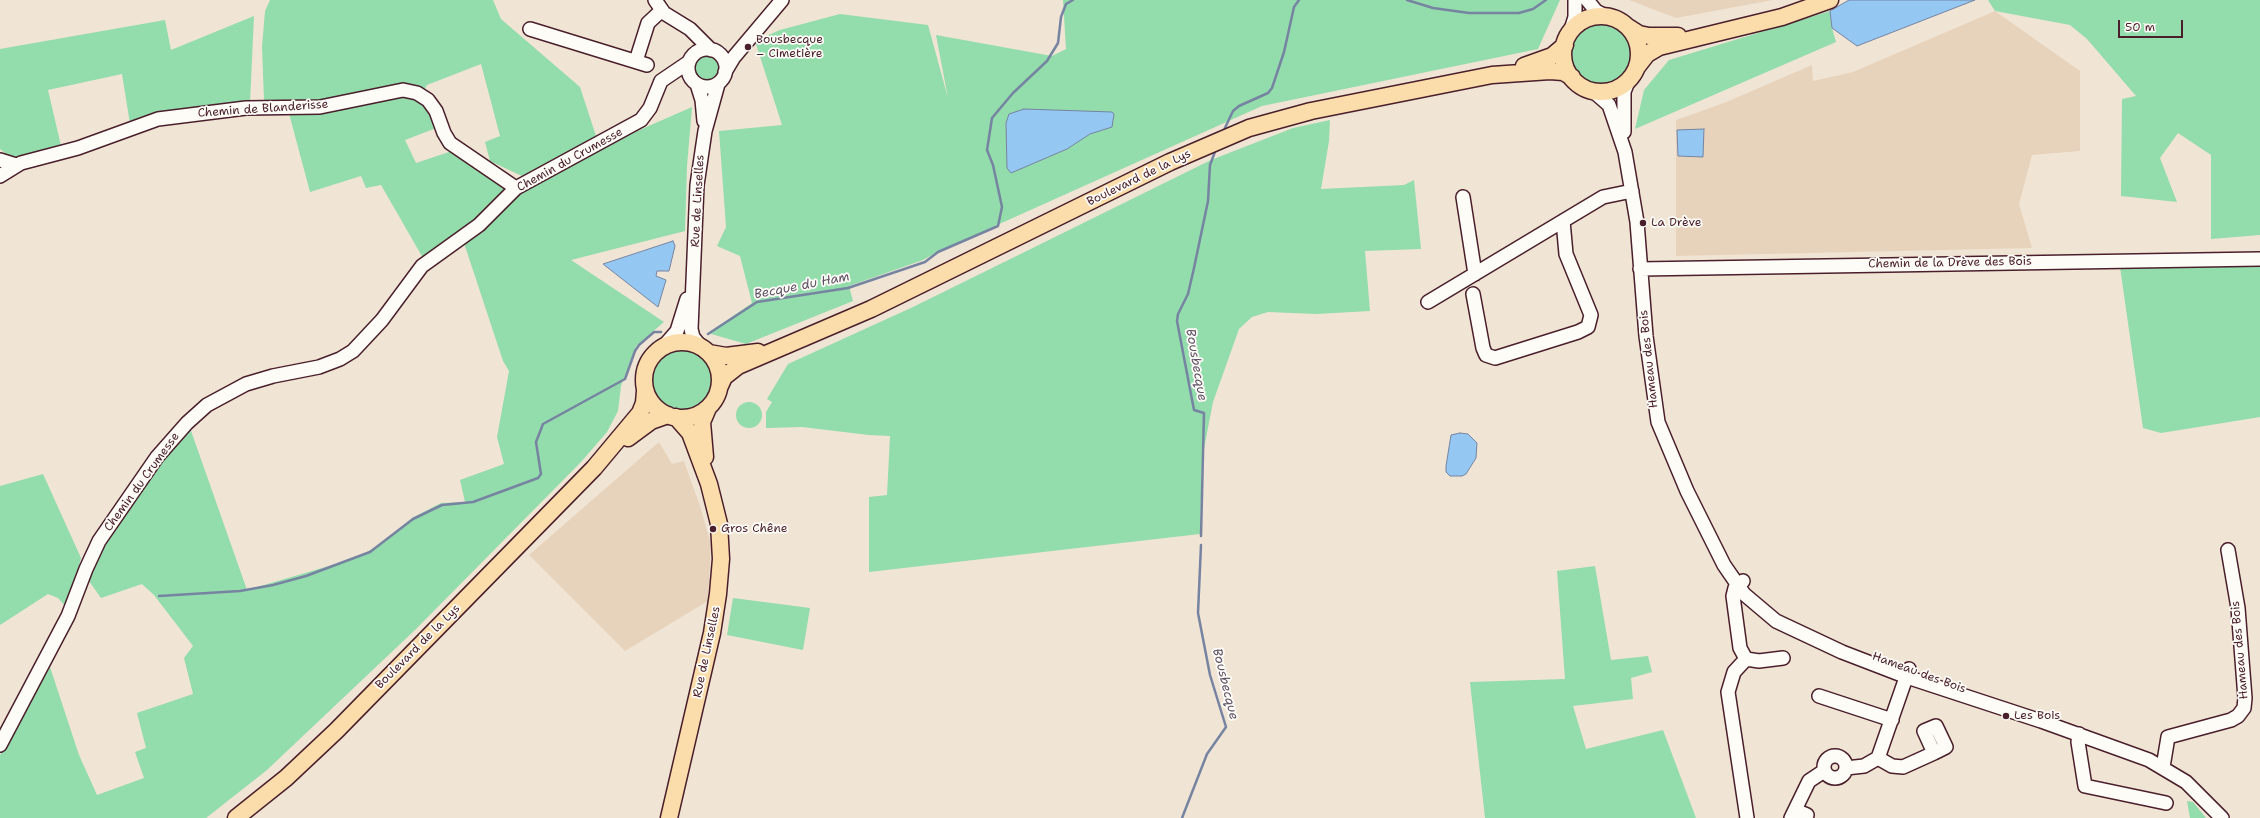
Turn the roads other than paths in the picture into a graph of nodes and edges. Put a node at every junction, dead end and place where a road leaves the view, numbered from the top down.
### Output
1 (773, 0) edge
2 (782, 0) edge
3 (1575, 0) edge
4 (1587, 0) edge
5 (1830, 0) edge
6 (658, 5) edge
7 (1607, 17) junction
8 (679, 23) junction
9 (1628, 27) junction
10 (530, 29) dead end
11 (1723, 30) junction
12 (1568, 39) junction
13 (713, 50) junction
14 (690, 59) junction
15 (726, 72) junction
16 (1633, 73) junction
17 (1492, 75) junction
18 (666, 77) junction
19 (1572, 77) junction
20 (695, 82) junction
21 (718, 84) junction
22 (1593, 91) junction
23 (704, 131) junction
24 (1625, 152) junction
25 (0, 160) edge
26 (16, 165) junction
27 (0, 176) edge
28 (516, 188) junction
29 (1632, 191) junction
30 (1463, 197) dead end
31 (1563, 220) junction
32 (2260, 259) edge
33 (1640, 269) junction
34 (694, 272) junction
35 (1475, 274) junction
36 (1473, 294) dead end
37 (1428, 302) dead end
38 (806, 337) junction
39 (664, 346) junction
40 (705, 350) junction
41 (719, 388) junction
42 (645, 391) junction
43 (708, 408) junction
44 (672, 416) junction
45 (594, 468) junction
46 (709, 484) junction
47 (2228, 550) dead end
48 (1740, 583) junction
49 (1783, 658) dead end
50 (1746, 659) junction
51 (1908, 673) junction
52 (1819, 696) dead end
53 (1892, 720) junction
54 (2079, 734) junction
55 (0, 745) edge
56 (1934, 753) dead end
57 (1878, 758) junction
58 (2163, 768) junction
59 (2166, 803) dead end
60 (1793, 814) edge
61 (236, 818) edge
62 (669, 818) edge
63 (1747, 818) edge
64 (1805, 818) edge
65 (2222, 818) edge

1 - 13 street
2 - 15 street
3 - 12 street
4 - 7 street
5 - 11 main road
6 - 8 street
6 - 10 street
7 - 9 main road
7 - 12 main road
8 - 13 street
8 - 14 street
9 - 11 main road
9 - 16 main road
11 - 16 main road
12 - 17 main road, Boulevard de la Lys
12 - 19 main road
13 - 14 street
13 - 15 street
14 - 18 street, Chemin du Crumesse
14 - 20 street
15 - 21 street
16 - 22 main road
16 - 24 street, Hameau des Bois
17 - 19 main road, Boulevard de la Lys
17 - 38 main road, Boulevard de la Lys
18 - 20 street
18 - 28 street, Chemin du Crumesse
19 - 22 main road
20 - 21 street
20 - 23 street, Rue de Linselles
21 - 23 street, Rue de Linselles
22 - 24 street, Hameau des Bois
23 - 34 street, Rue de Linselles
24 - 29 street, Hameau des Bois
25 - 26 street
26 - 27 street, Chemin de Blanderisse
26 - 28 street, Chemin de Blanderisse
28 - 55 street, Chemin du Crumesse
29 - 31 street
29 - 33 street, Hameau des Bois
30 - 35 street
31 - 35 street
31 - 36 street
32 - 33 street, Chemin de la Drève des Bois
33 - 48 street, Hameau des Bois
34 - 39 street, Rue de Linselles
34 - 40 street, Rue de Linselles
35 - 37 street
38 - 40 main road, Boulevard de la Lys
38 - 41 main road, Boulevard de la Lys
39 - 40 main road
39 - 42 main road
40 - 41 main road
41 - 43 main road
42 - 44 main road
42 - 45 main road, Boulevard de la Lys
43 - 44 main road
43 - 46 main road, Rue de Linselles
44 - 45 main road, Boulevard de la Lys
44 - 46 main road, Rue de Linselles
45 - 61 main road, Boulevard de la Lys
46 - 62 main road, Rue de Linselles
47 - 58 street, Hameau des Bois
48 - 50 street
48 - 51 street, Hameau des Bois
49 - 50 street
50 - 63 street
51 - 53 street
51 - 54 street, Hameau des Bois
52 - 53 street
53 - 57 street
54 - 58 street, Hameau des Bois
54 - 59 street
56 - 57 street
57 - 60 street
58 - 65 street, Hameau des Bois
60 - 64 street

